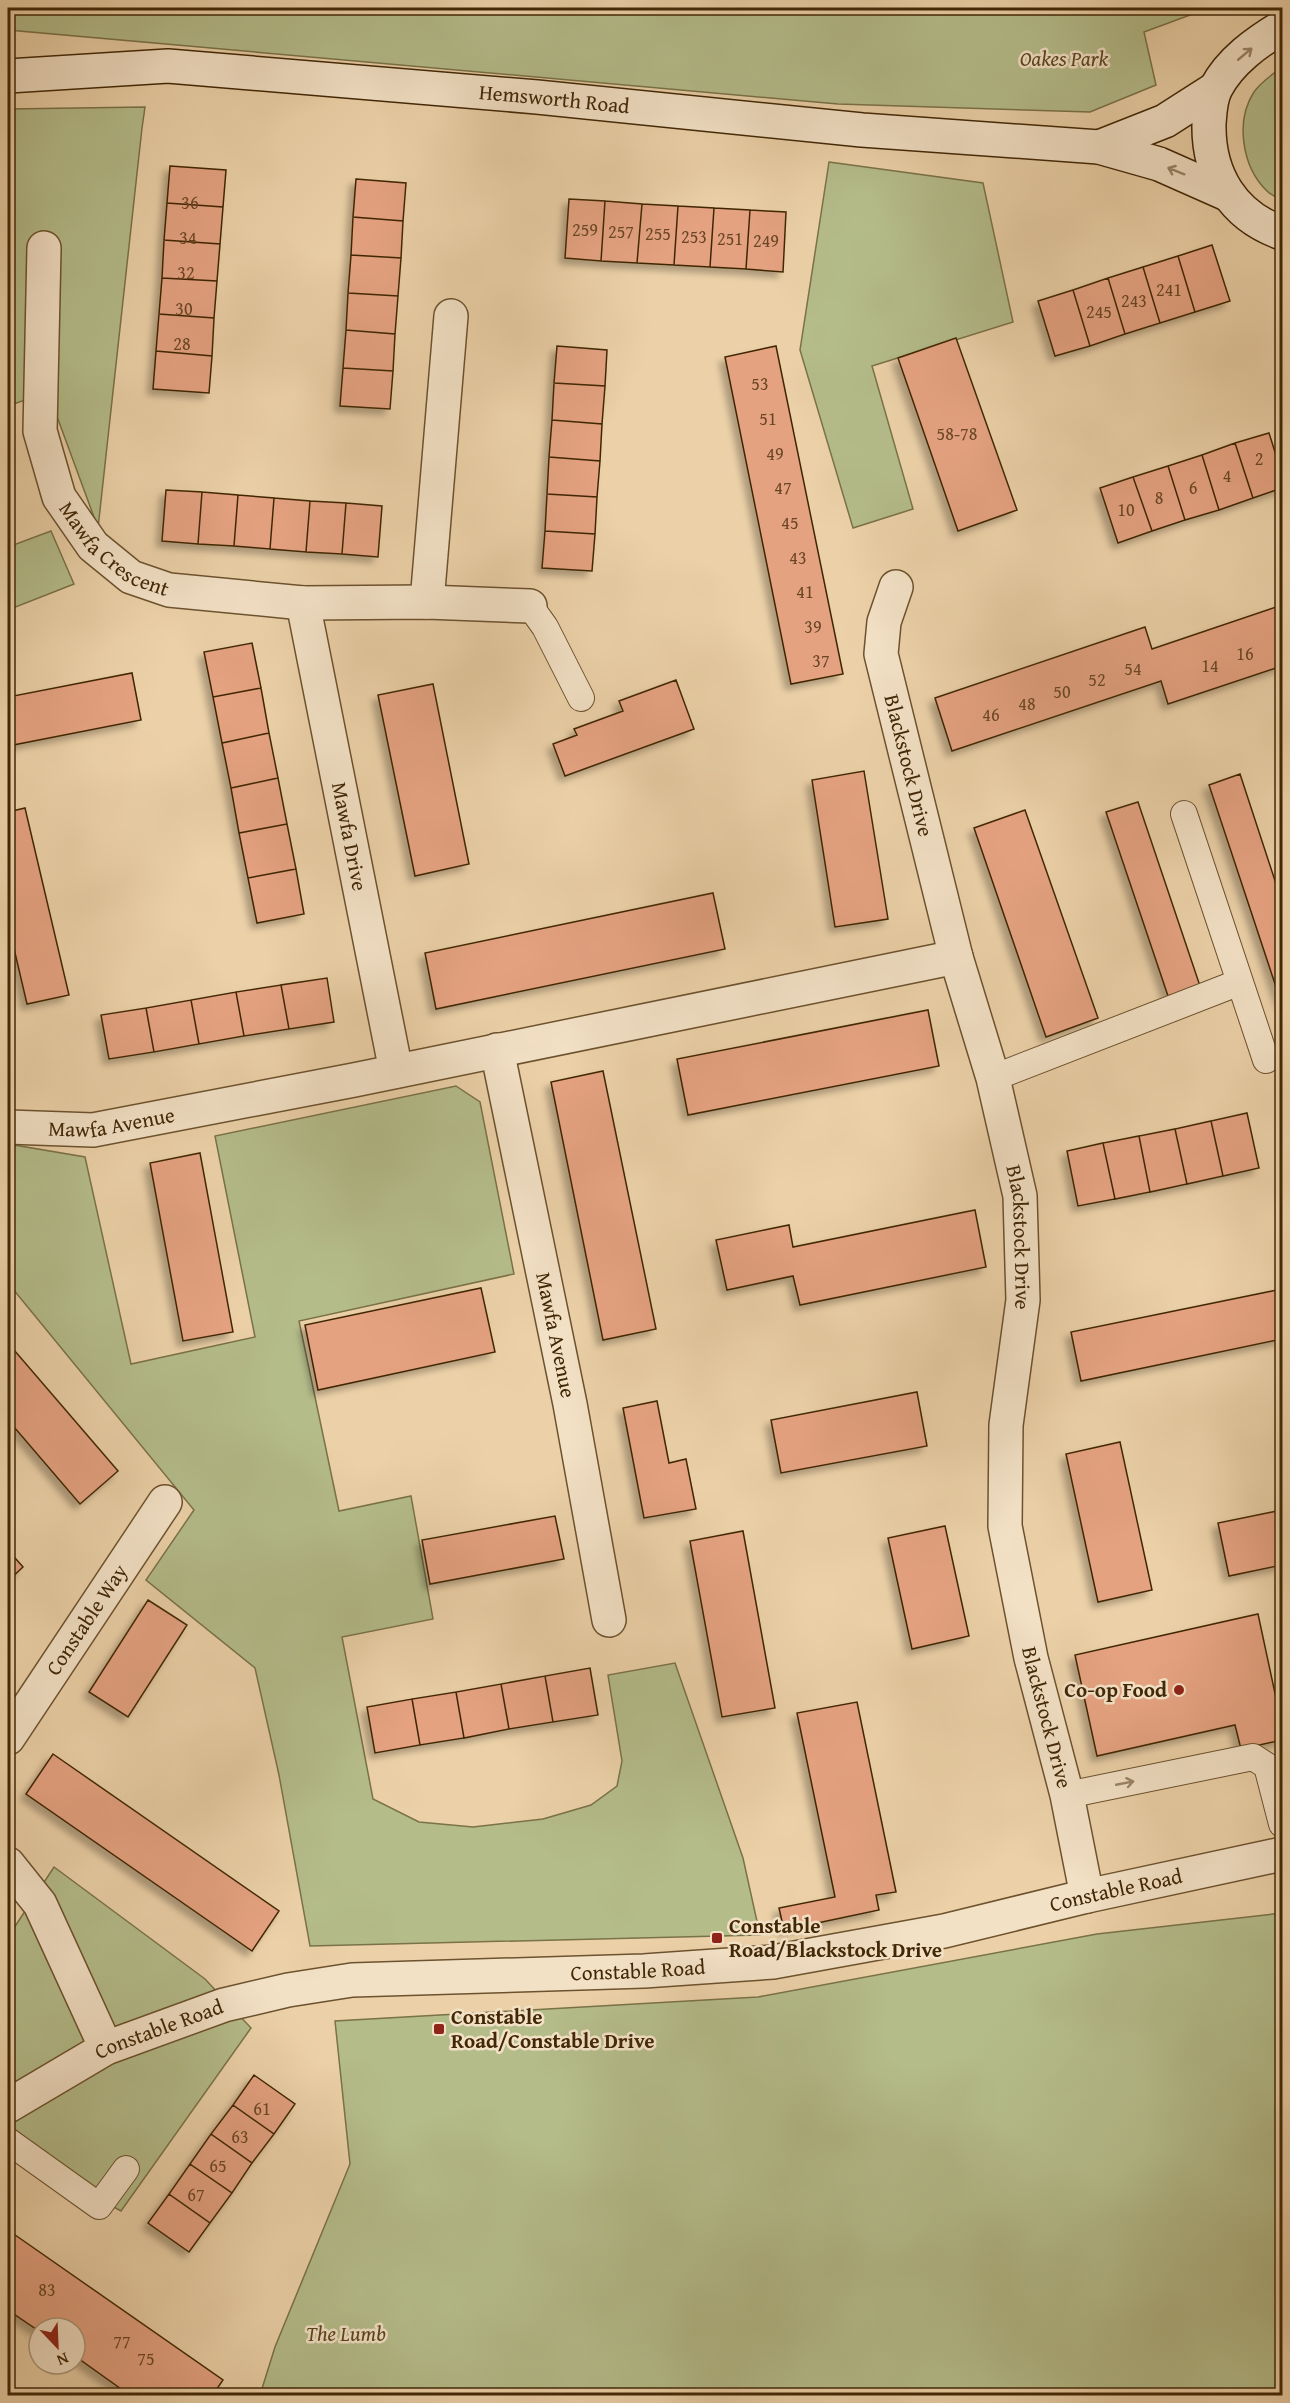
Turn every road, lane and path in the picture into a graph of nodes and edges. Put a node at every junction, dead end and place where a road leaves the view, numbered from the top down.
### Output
1 (1282, 27) edge
2 (8, 76) edge
3 (1215, 89) junction
4 (1099, 147) junction
5 (1229, 195) junction
6 (1274, 230) edge
7 (44, 248) dead end
8 (1282, 258) edge
9 (451, 316) dead end
10 (896, 587) dead end
11 (427, 602) junction
12 (303, 603) junction
13 (530, 606) joint
14 (581, 698) dead end
15 (1184, 814) dead end
16 (956, 957) junction
17 (1240, 982) junction
18 (497, 1050) junction
19 (1266, 1060) dead end
20 (396, 1071) junction
21 (993, 1078) junction
22 (8, 1127) edge
23 (165, 1502) dead end
24 (609, 1620) dead end
25 (8, 1738) edge
26 (1067, 1795) junction
27 (1282, 1824) edge
28 (1282, 1854) edge
29 (8, 1864) edge
30 (1087, 1896) junction
31 (106, 2048) junction
32 (8, 2106) edge
33 (8, 2141) edge
34 (126, 2169) dead end

3 -> 1 street
2 - 4 street, Hemsworth Road
3 - 4 street, Hemsworth Road
3 - 5 street
5 -> 4 street, Hemsworth Road
5 - 6 street
6 - 8 street
7 - 12 street, Mawfa Crescent
9 - 11 street
10 - 16 street, Blackstock Drive
11 - 12 street, Mawfa Crescent
11 - 13 street, Mawfa Crescent
12 - 20 street, Mawfa Drive
13 - 14 lane
15 - 17 lane
16 - 18 street, Mawfa Avenue
16 - 21 street, Blackstock Drive
17 - 19 lane
17 - 21 lane
18 - 20 street, Mawfa Avenue
18 - 24 street, Mawfa Avenue
20 - 22 street, Mawfa Avenue
21 - 26 street, Blackstock Drive
23 - 25 street, Constable Way
26 -> 27 lane
26 - 30 street, Blackstock Drive
28 - 30 street, Constable Road
29 - 31 street
30 - 31 street, Constable Road
31 - 32 street, Constable Road
33 - 34 lane

